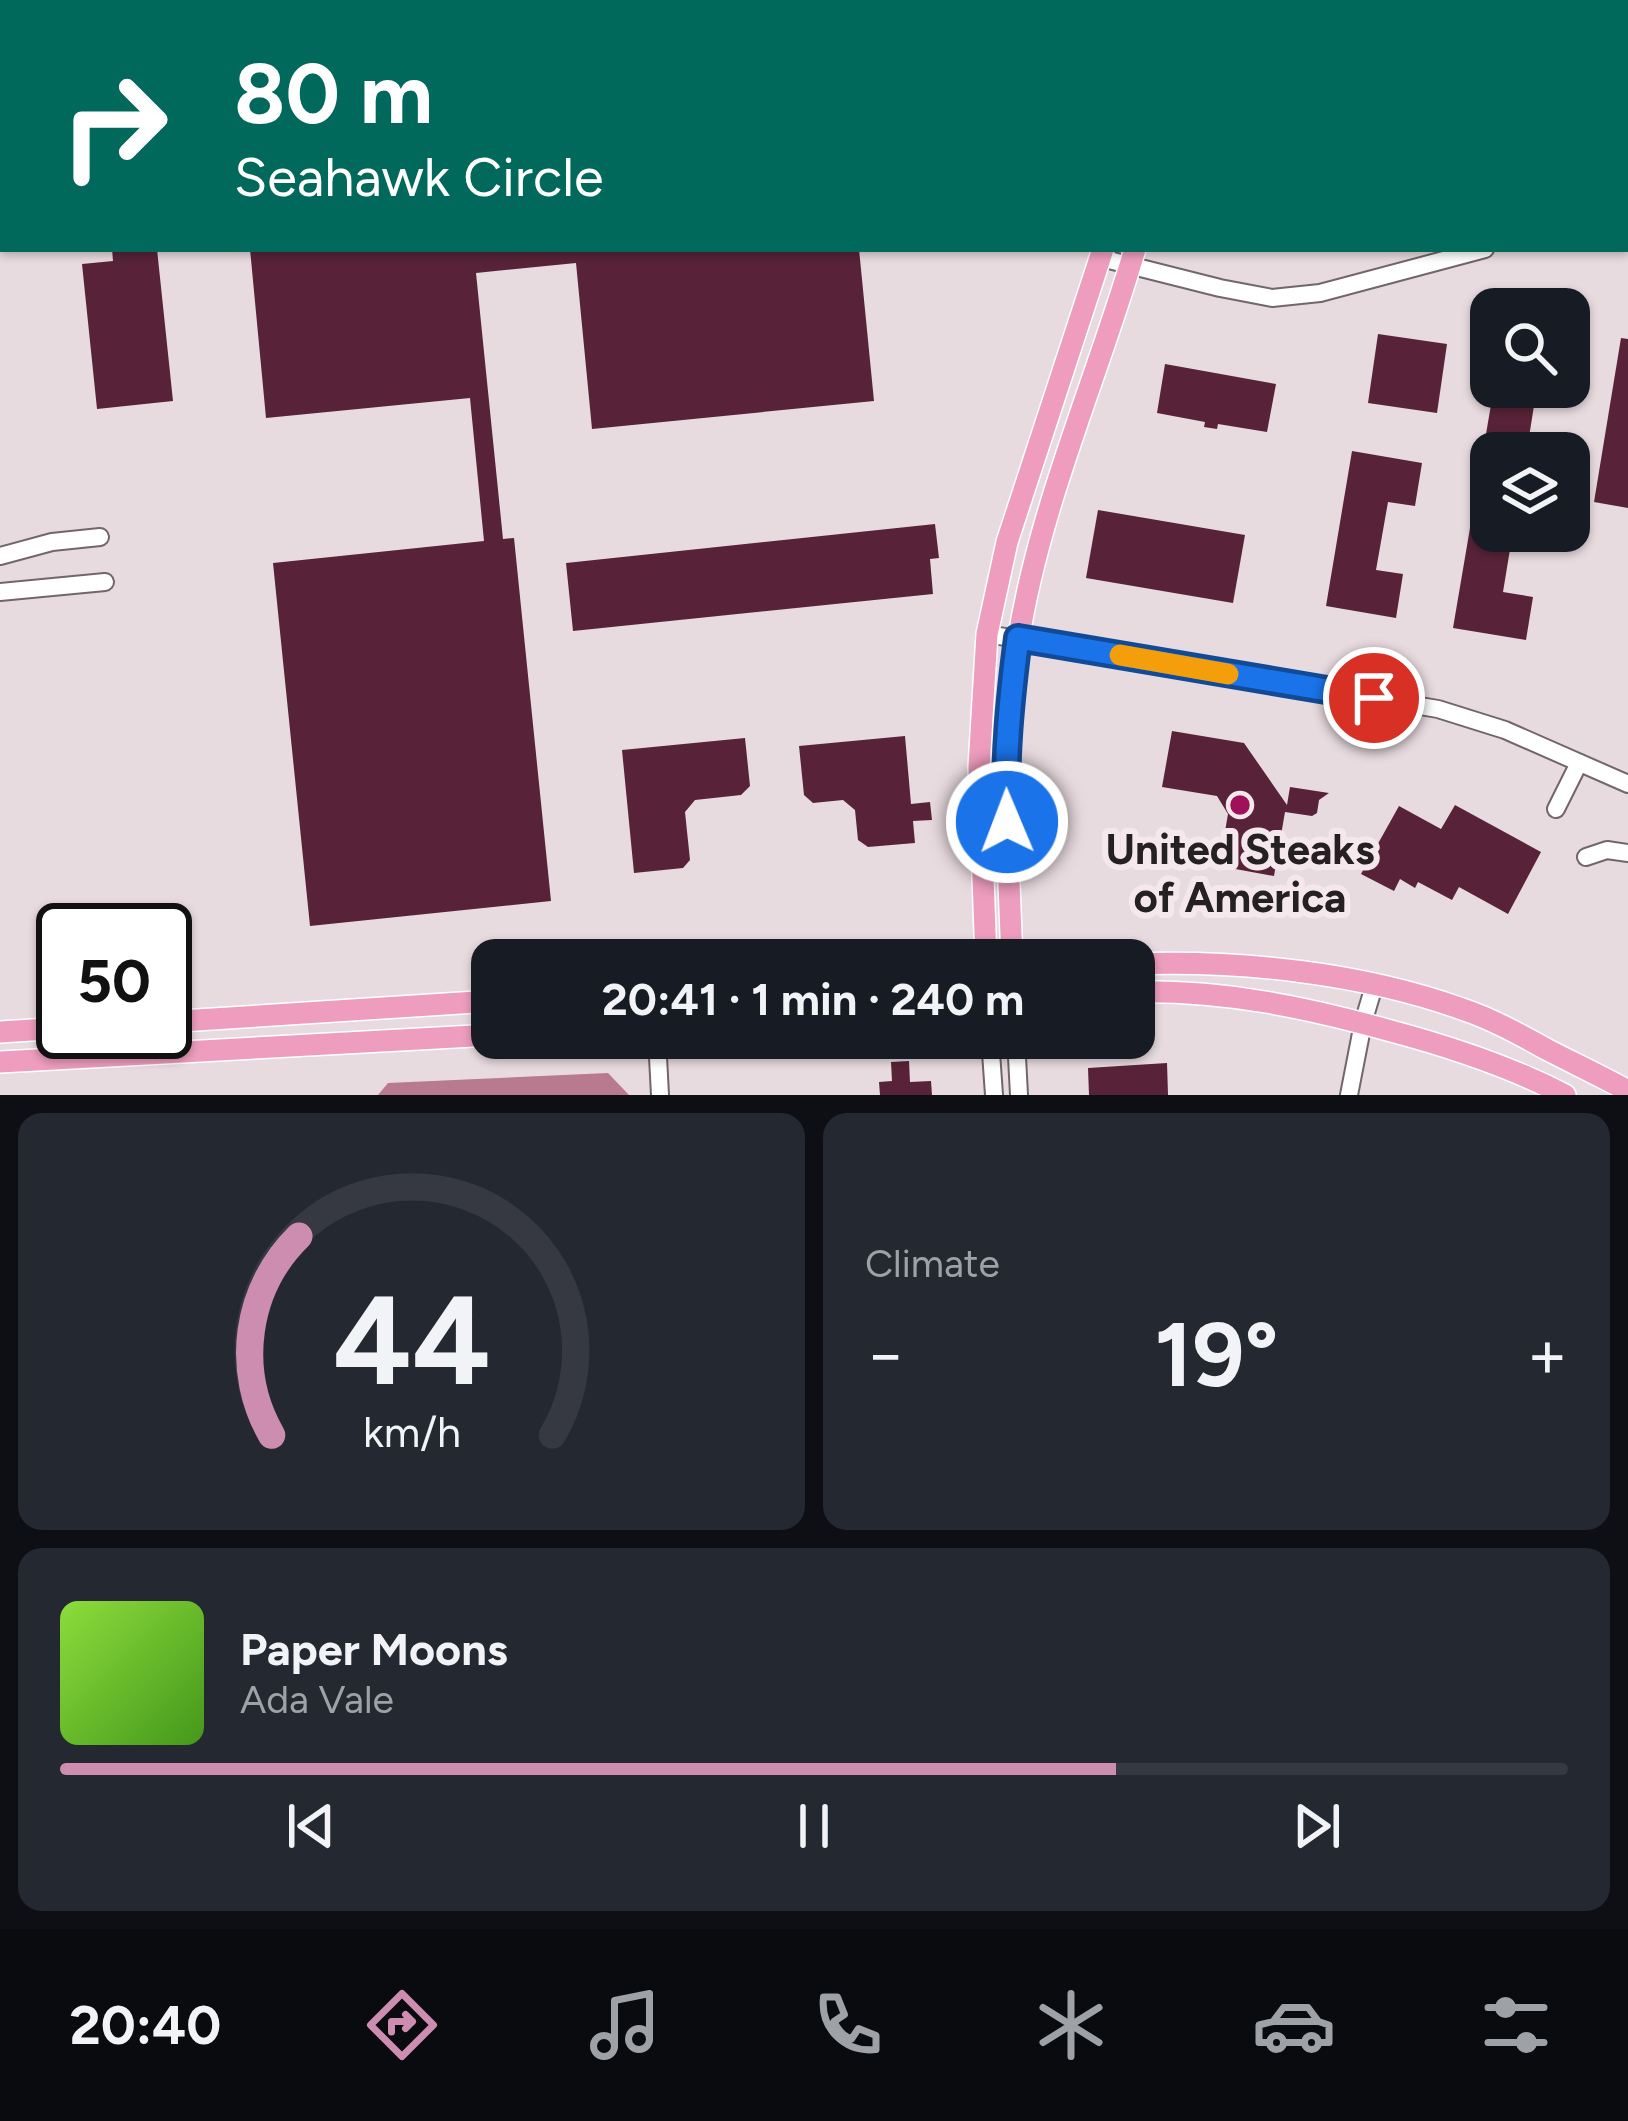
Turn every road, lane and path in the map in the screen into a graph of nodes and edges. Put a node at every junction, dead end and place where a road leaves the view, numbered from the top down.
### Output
1 (1474, 252) edge
2 (1102, 253) edge
3 (1133, 256) edge
4 (100, 536) dead end
5 (0, 556) edge
6 (105, 582) dead end
7 (0, 592) edge
8 (987, 634) junction
9 (1018, 638) junction
10 (1579, 764) junction
11 (1628, 784) edge
12 (1556, 809) dead end
13 (1628, 853) edge
14 (1586, 857) dead end
15 (985, 939) edge
16 (1011, 939) edge
17 (1155, 965) edge
18 (1374, 986) junction
19 (1155, 993) edge
20 (471, 1002) edge
21 (192, 1020) edge
22 (1363, 1023) junction
23 (36, 1030) edge
24 (0, 1032) edge
25 (471, 1036) edge
26 (658, 1059) edge
27 (991, 1059) edge
28 (1017, 1059) edge
29 (0, 1062) edge
30 (1628, 1091) edge
31 (660, 1095) edge
32 (994, 1095) edge
33 (1019, 1095) edge
34 (1349, 1095) edge
35 (1565, 1095) edge

1 - 3 street
2 - 3 street
2 - 8 main road
3 - 9 main road
4 - 5 street
6 - 7 street
8 - 9 street
8 - 15 main road
9 - 10 street
9 - 16 main road
10 - 11 street
10 - 12 street
13 - 14 street
17 - 18 main road
18 - 22 street
18 - 30 main road
19 - 22 main road
20 - 21 main road
22 - 34 street
22 - 35 main road
23 - 24 main road
25 - 29 main road
26 - 31 street
27 - 32 street
28 - 33 street

